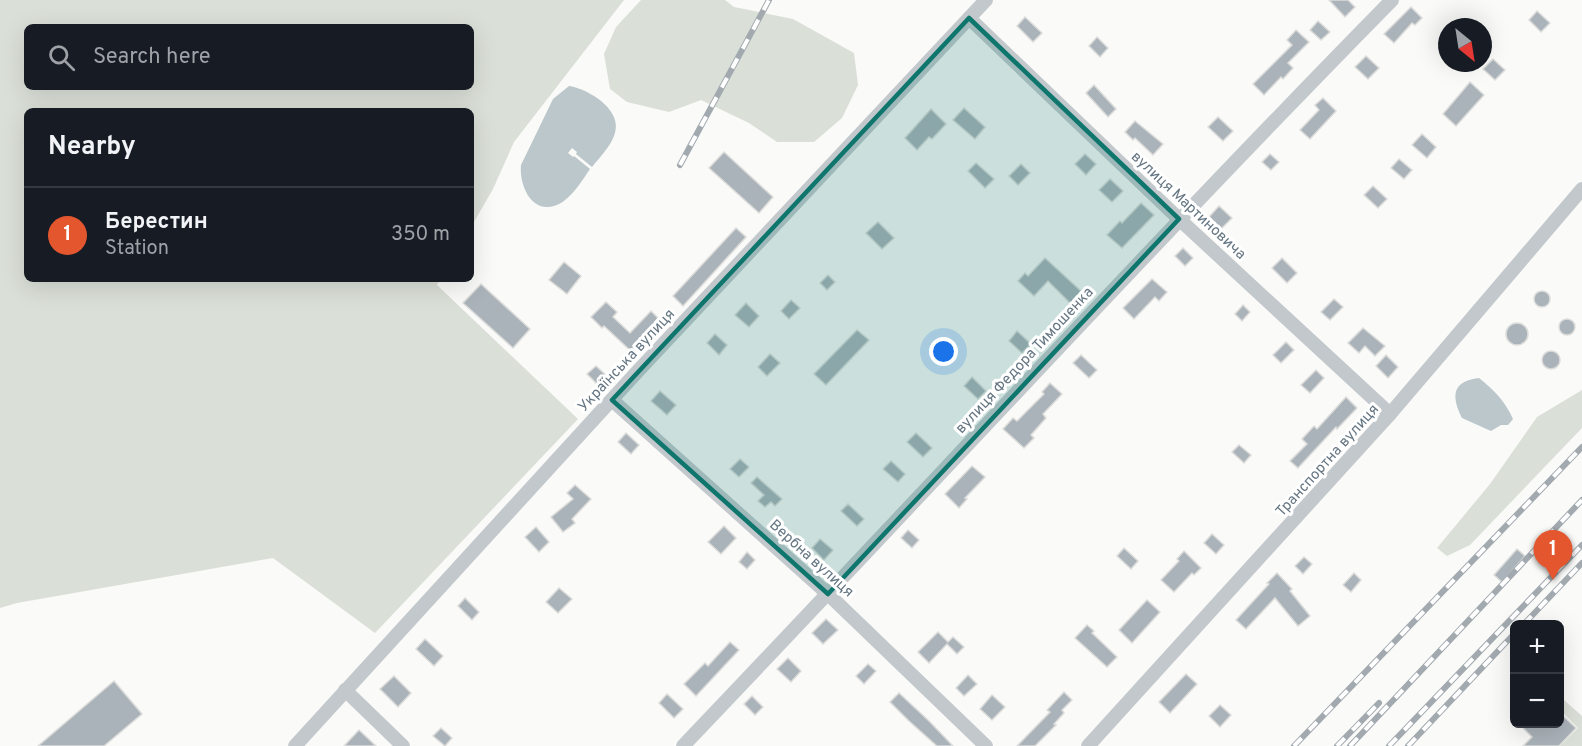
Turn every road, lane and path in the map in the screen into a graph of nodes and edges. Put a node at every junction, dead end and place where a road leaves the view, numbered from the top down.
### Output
1 (986, 0) edge
2 (1392, 0) edge
3 (969, 18) junction
4 (1582, 189) edge
5 (1179, 219) junction
6 (612, 400) junction
7 (1390, 414) junction
8 (828, 594) junction
9 (345, 690) junction
10 (295, 746) edge
11 (403, 746) edge
12 (683, 746) edge
13 (986, 746) edge
14 (1088, 746) edge

1 - 3 street, Українська вулиця
2 - 5 street, вулиця Федора Тимошенка
3 - 5 street, вулиця Мартиновича
3 - 6 street, Українська вулиця
4 - 7 street, Транспортна вулиця
5 - 7 street, вулиця Мартиновича
5 - 8 street, вулиця Федора Тимошенка
6 - 8 street, Вербна вулиця
6 - 9 street, Українська вулиця
7 - 14 street, Транспортна вулиця
8 - 12 street, вулиця Федора Тимошенка
8 - 13 street, Вербна вулиця
9 - 10 street, Українська вулиця
9 - 11 street

